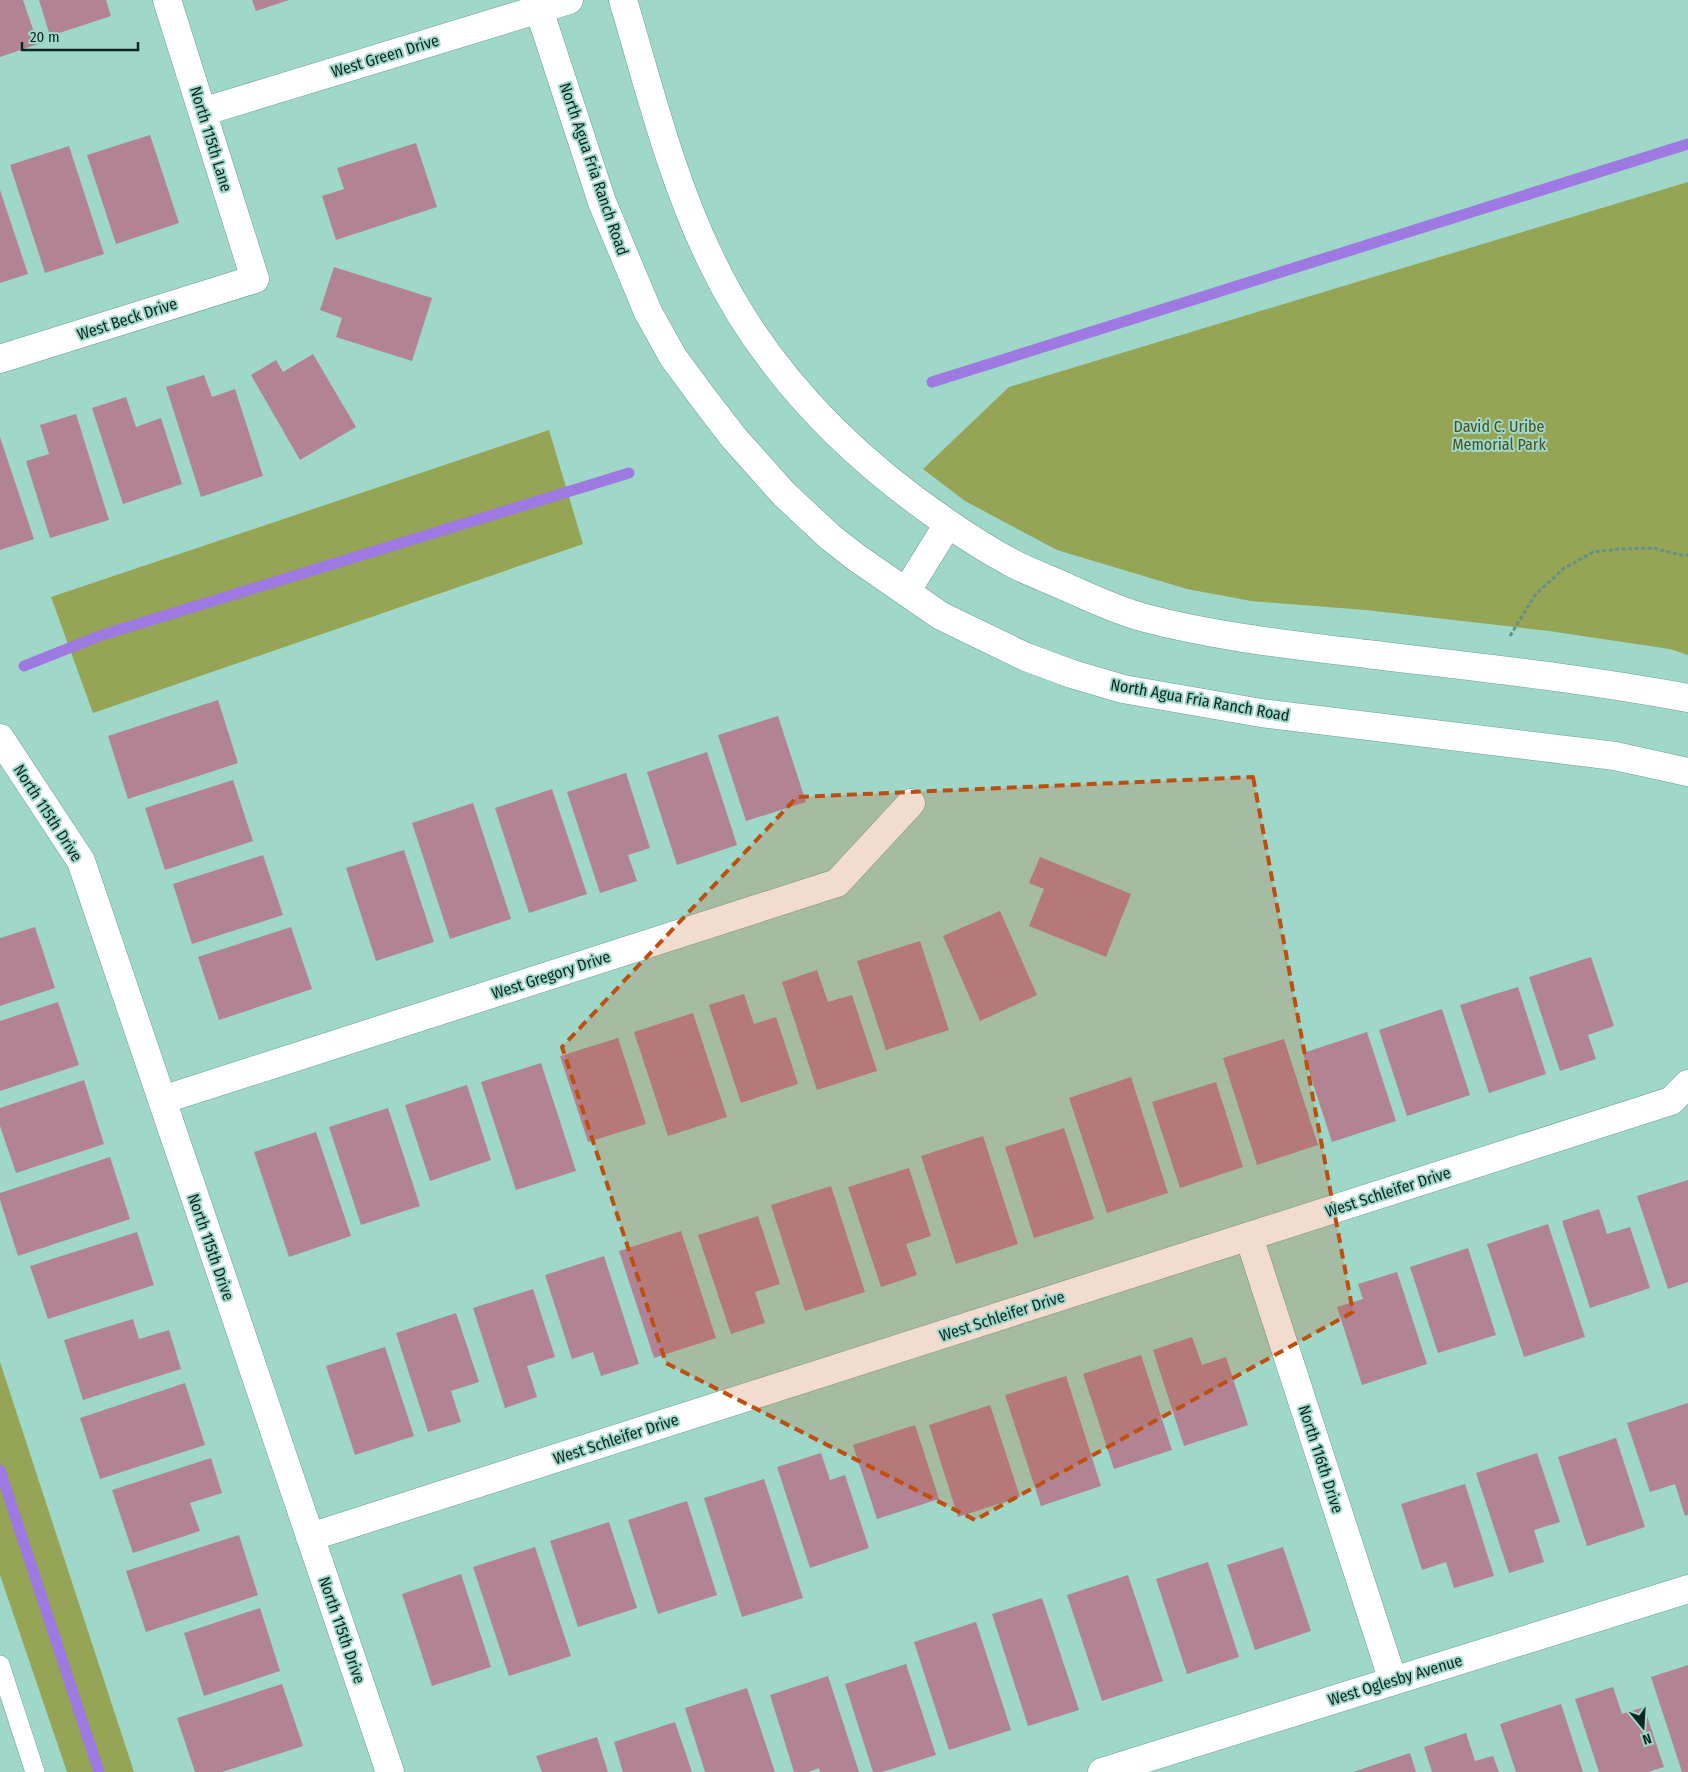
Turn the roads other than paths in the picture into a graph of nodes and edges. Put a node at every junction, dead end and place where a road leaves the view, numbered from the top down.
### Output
1 (167, 0) edge
2 (569, 0) edge
3 (623, 0) edge
4 (538, 4) edge
5 (202, 112) junction
6 (254, 279) joint
7 (0, 359) edge
8 (948, 524) junction
9 (906, 592) junction
10 (1688, 698) edge
11 (0, 738) edge
12 (1688, 772) edge
13 (911, 803) dead end
14 (1688, 1084) edge
15 (162, 1100) junction
16 (1249, 1237) junction
17 (310, 1537) junction
18 (1688, 1589) edge
19 (0, 1665) edge
20 (1393, 1681) junction
21 (35, 1772) edge
22 (390, 1772) edge
23 (1102, 1772) edge

1 - 5 street, North 115th Lane
2 - 4 street, West Green Drive
3 - 8 street
4 - 5 street, West Green Drive
4 - 9 street, North Agua Fria Ranch Road
5 - 6 street, North 115th Lane
6 - 7 street, West Beck Drive
8 - 9 street
8 - 10 street
9 - 12 street, North Agua Fria Ranch Road
11 - 15 street, North 115th Drive
13 - 15 street, West Gregory Drive
14 - 16 street, West Schleifer Drive
15 - 17 street, North 115th Drive
16 - 17 street, West Schleifer Drive
16 - 20 street, North 116th Drive
17 - 22 street, North 115th Drive
18 - 20 street, West Oglesby Avenue
19 - 21 lane
20 - 23 street, West Oglesby Avenue

